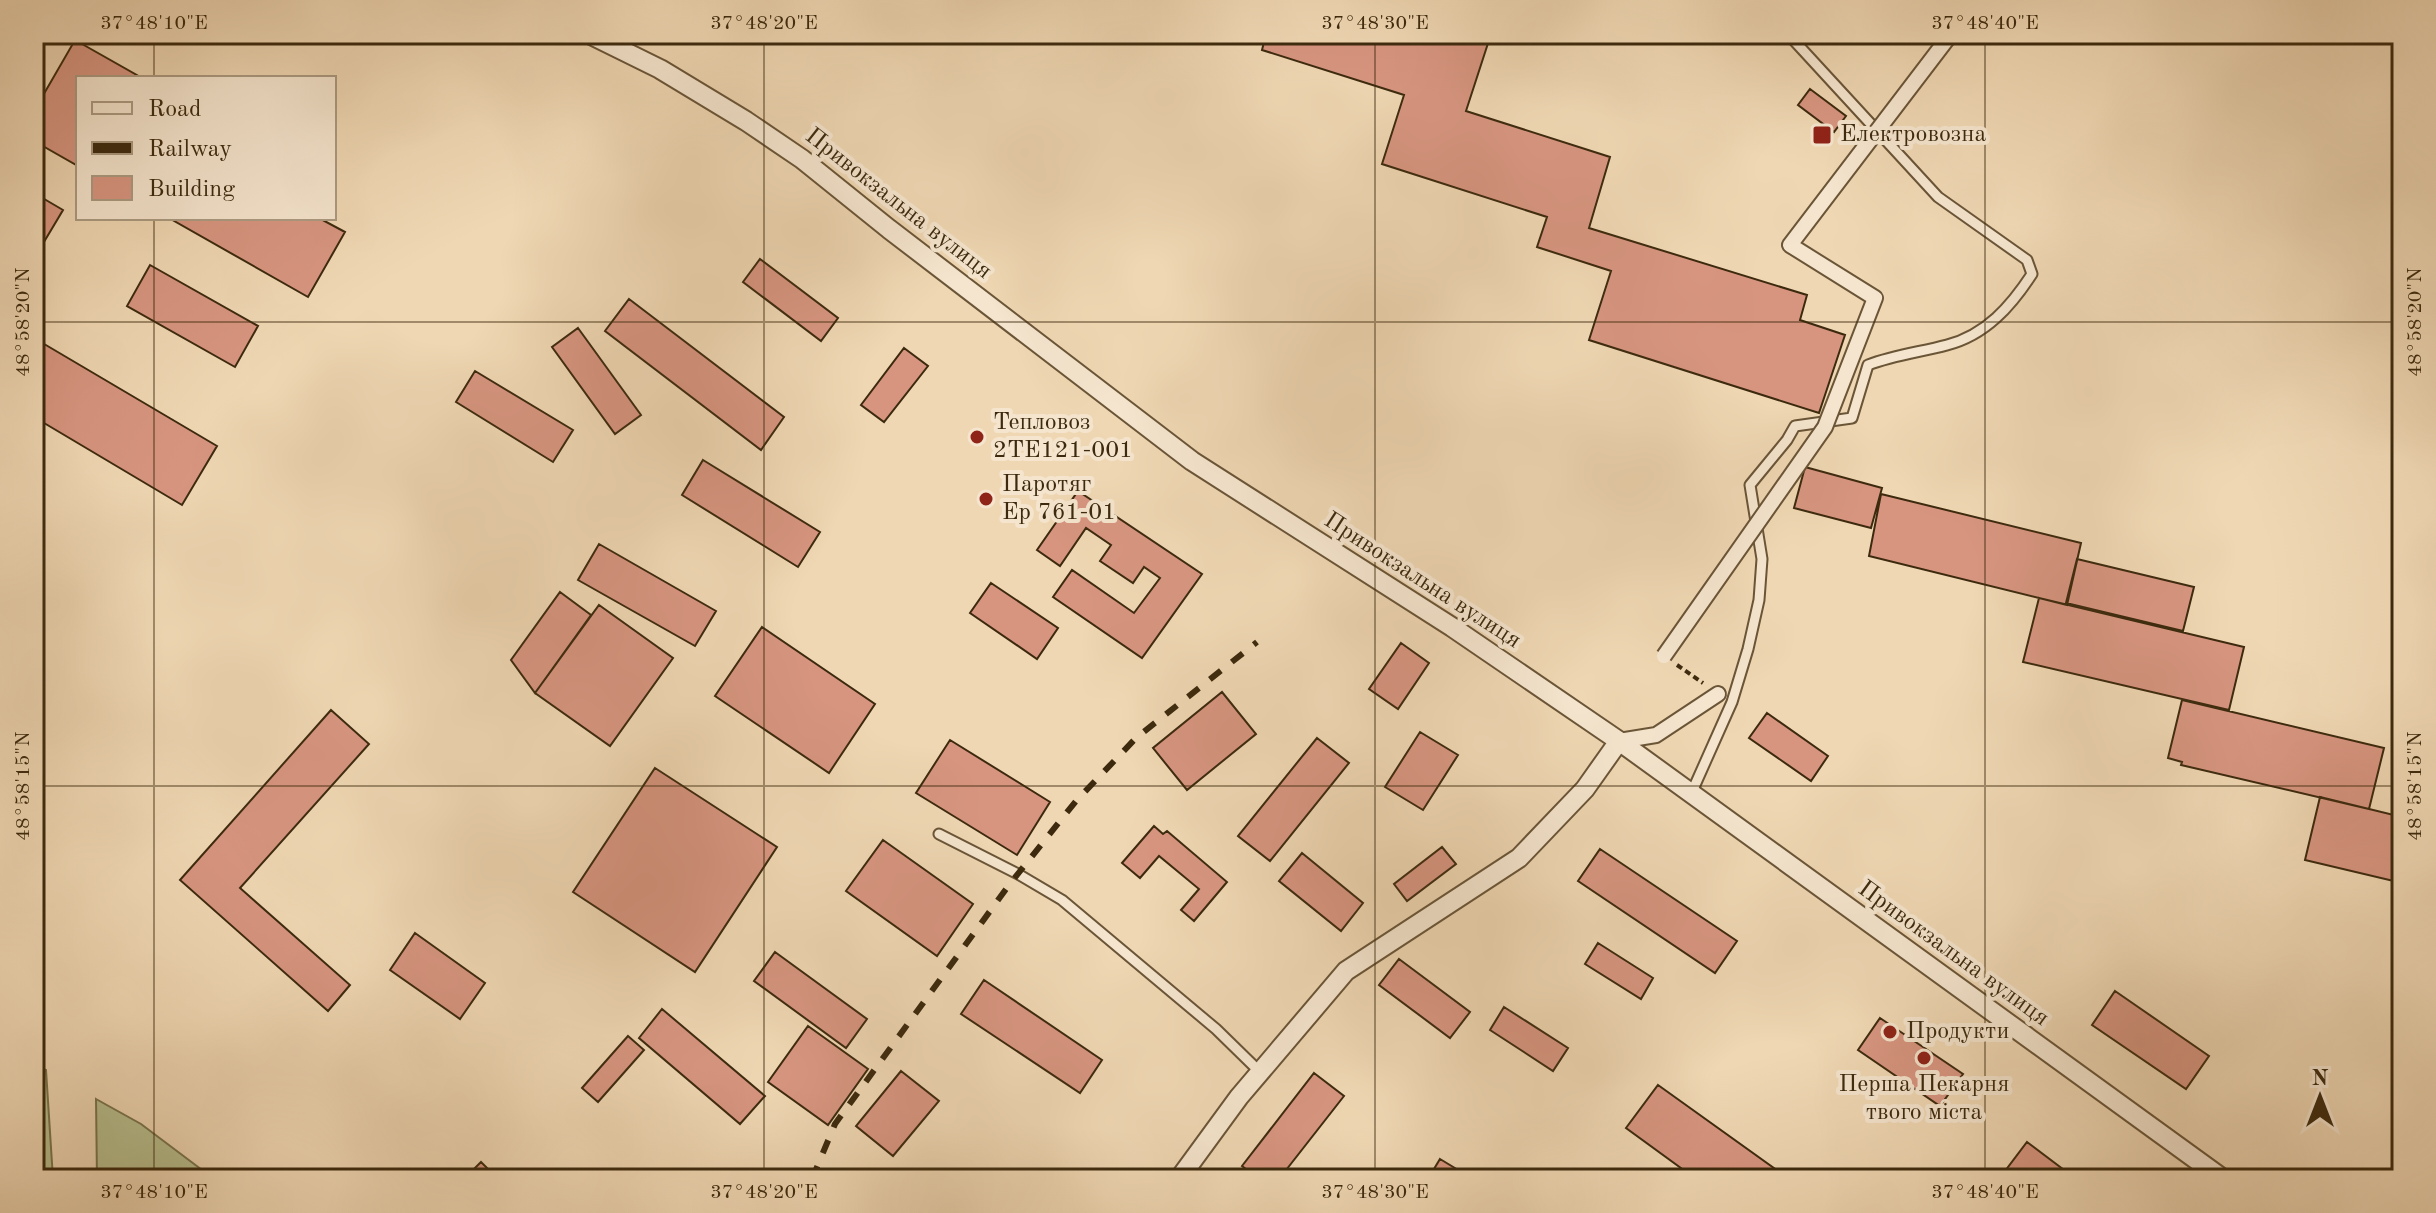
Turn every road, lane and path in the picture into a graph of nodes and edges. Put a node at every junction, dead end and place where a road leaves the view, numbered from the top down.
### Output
1 (589, 34) edge
2 (1788, 34) edge
3 (1951, 34) edge
4 (1664, 656) joint
5 (1718, 694) joint
6 (1619, 741) junction
7 (1691, 794) junction
8 (939, 834) dead end
9 (1260, 1072) junction
10 (1179, 1179) edge
11 (2223, 1179) edge

1 - 6 street, Привокзальна вулиця
2 - 7 lane
3 - 4 street, bridge
4 - 5 path
5 - 6 street
6 - 7 street, Привокзальна вулиця
6 - 9 street
7 - 11 street, Привокзальна вулиця
8 - 9 lane
9 - 10 street

